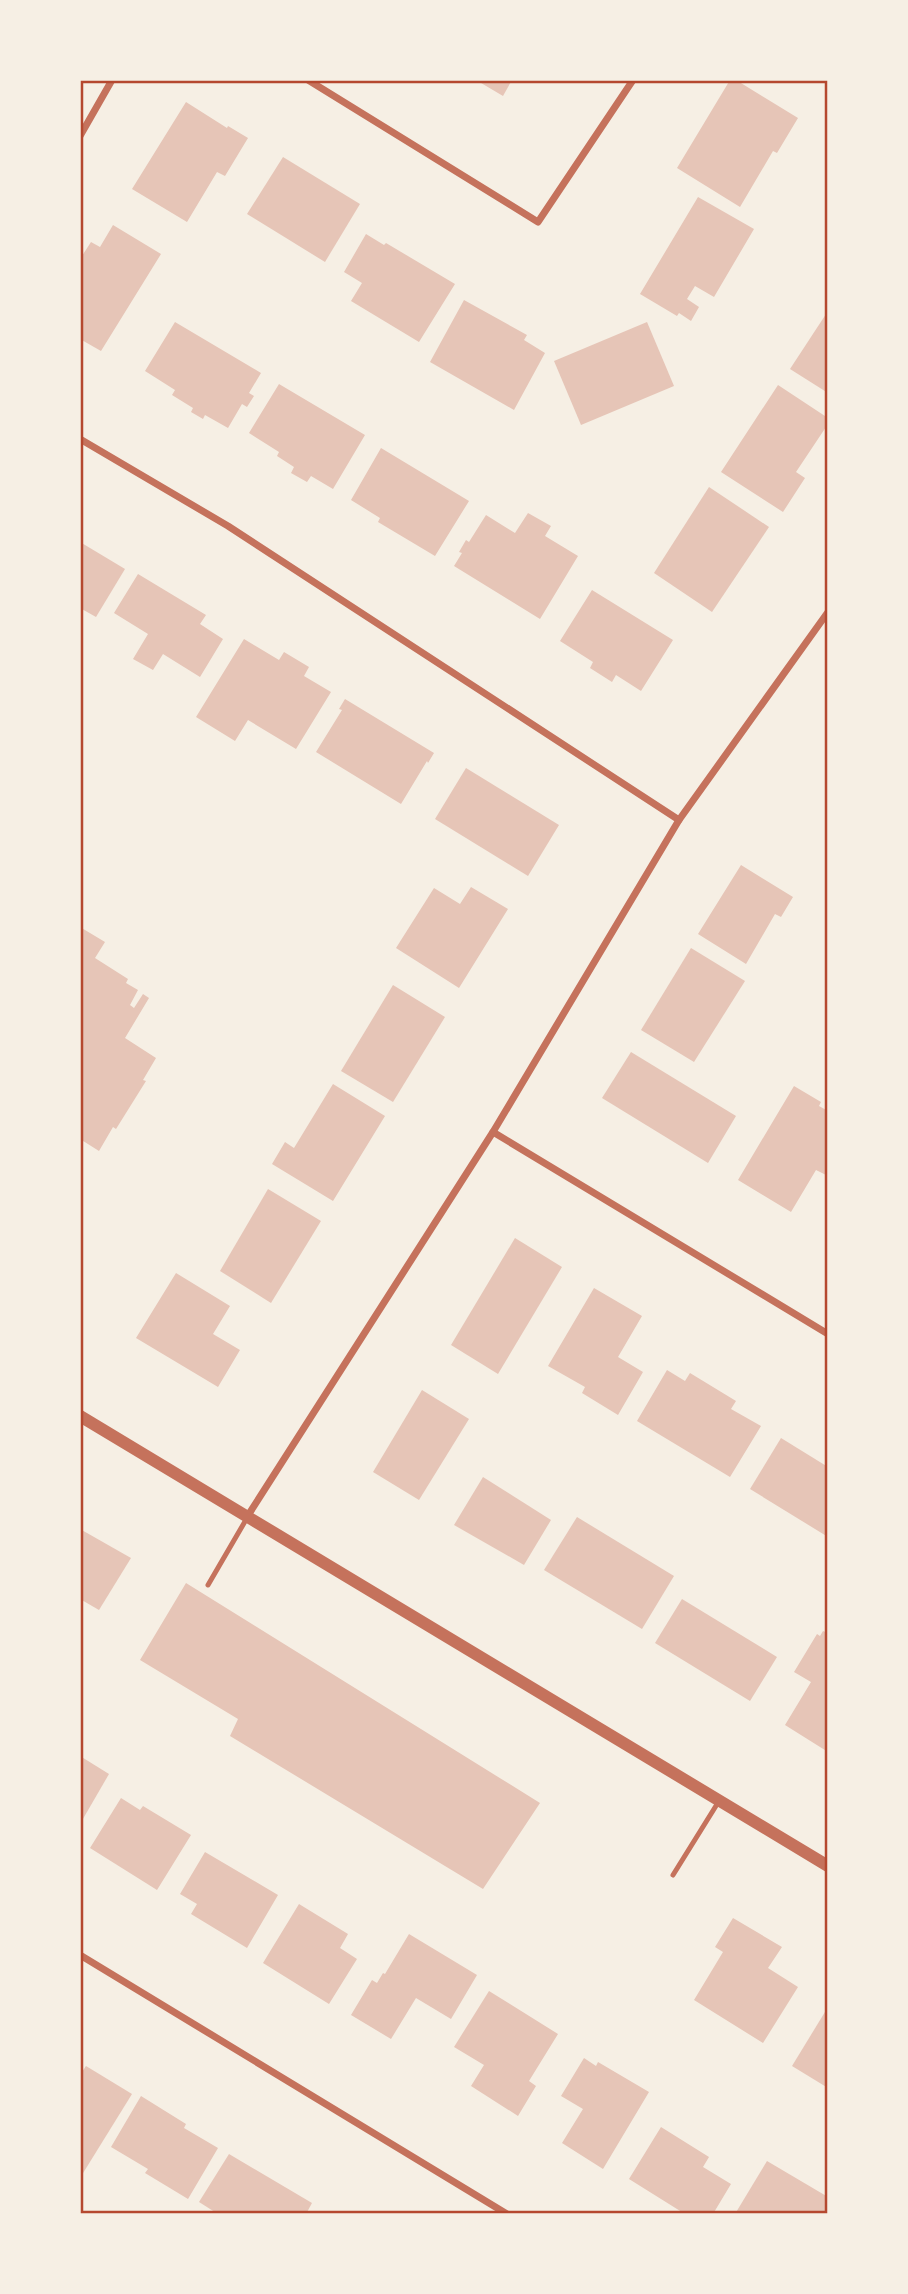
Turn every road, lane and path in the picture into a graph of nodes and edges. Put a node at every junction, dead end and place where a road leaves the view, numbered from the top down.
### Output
1 (112, 80) edge
2 (308, 80) edge
3 (634, 80) edge
4 (80, 136) edge
5 (80, 439) edge
6 (828, 612) edge
7 (679, 820) junction
8 (493, 1132) junction
9 (828, 1334) edge
10 (80, 1416) edge
11 (247, 1517) junction
12 (208, 1585) dead end
13 (719, 1801) junction
14 (828, 1866) edge
15 (673, 1875) dead end
16 (80, 1955) edge
17 (508, 2214) edge

1 - 4 street
2 - 3 street
5 - 7 street
6 - 7 street
7 - 8 street
8 - 9 street
8 - 11 street
10 - 11 street
11 - 12 lane
11 - 13 street
13 - 14 street
13 - 15 lane
16 - 17 street

